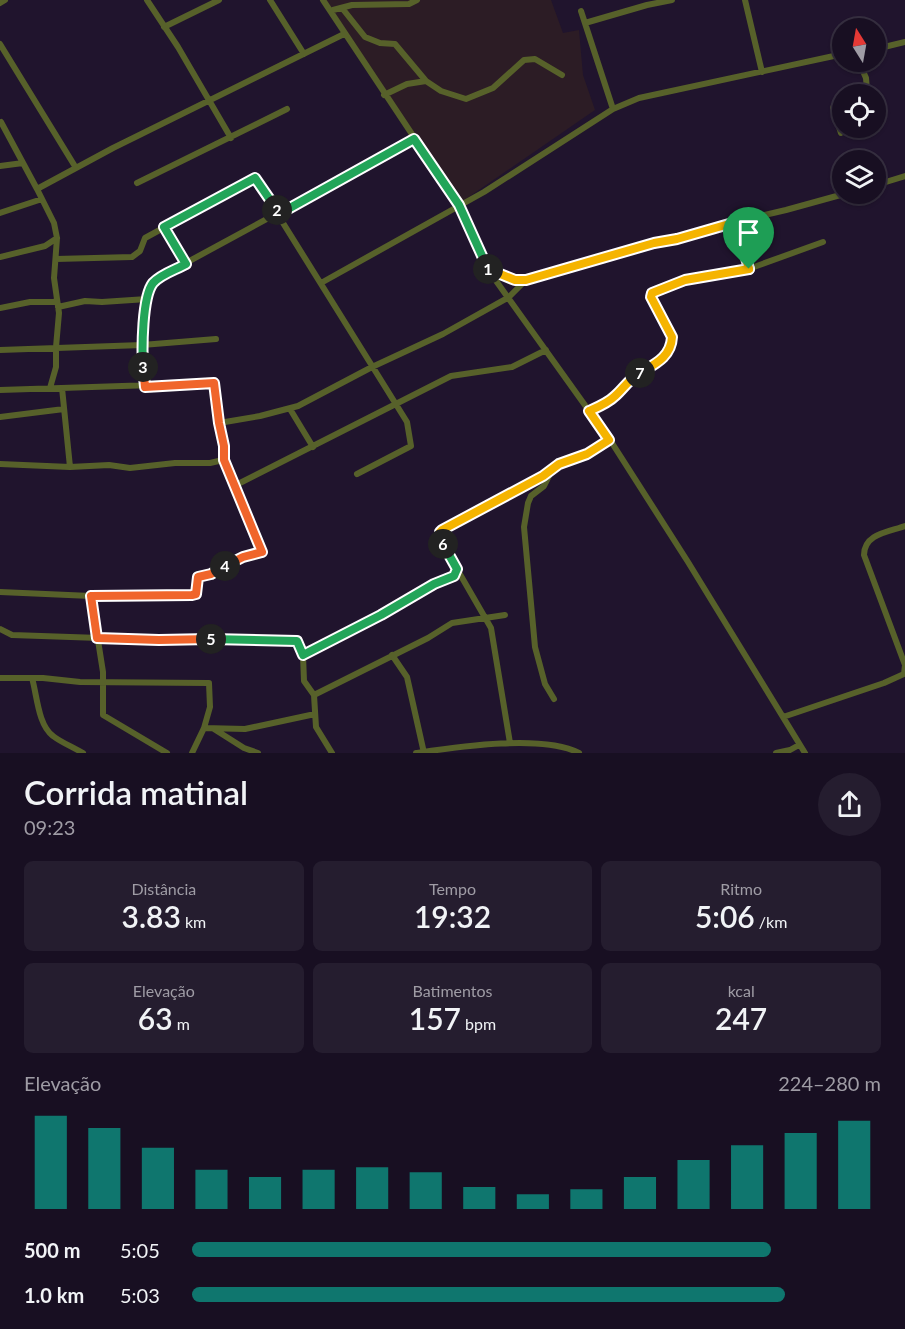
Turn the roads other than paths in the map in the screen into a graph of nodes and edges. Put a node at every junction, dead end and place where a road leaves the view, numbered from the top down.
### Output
1 (5, 0) edge
2 (147, 0) edge
3 (219, 0) edge
4 (270, 0) edge
5 (323, 0) edge
6 (417, 0) edge
7 (672, 0) edge
8 (745, 0) edge
9 (0, 3) edge
10 (342, 8) junction
11 (333, 10) dead end
12 (581, 11) dead end
13 (585, 23) junction
14 (164, 27) junction
15 (344, 34) junction
16 (905, 42) edge
17 (0, 44) edge
18 (886, 47) edge
19 (304, 54) junction
20 (832, 56) edge
21 (762, 72) junction
22 (562, 75) dead end
23 (426, 81) junction
24 (384, 95) junction
25 (209, 100) junction
26 (286, 109) dead end
27 (613, 109) junction
28 (0, 121) edge
29 (231, 138) junction
30 (414, 139) junction
31 (22, 163) junction
32 (0, 166) edge
33 (76, 168) junction
34 (905, 176) edge
35 (886, 182) edge
36 (137, 183) dead end
37 (37, 189) junction
38 (832, 197) edge
39 (42, 199) junction
40 (459, 205) junction
41 (0, 213) edge
42 (279, 214) junction
43 (736, 222) junction
44 (164, 227) junction
45 (57, 238) junction
46 (823, 242) dead end
47 (45, 246) junction
48 (57, 246) junction
49 (0, 257) edge
50 (56, 259) junction
51 (70, 259) junction
52 (186, 264) junction
53 (749, 269) junction
54 (489, 271) junction
55 (526, 280) junction
56 (321, 283) junction
57 (509, 297) junction
58 (147, 299) junction
59 (58, 303) junction
60 (0, 308) edge
61 (216, 339) dead end
62 (142, 345) junction
63 (56, 347) junction
64 (0, 350) edge
65 (546, 350) junction
66 (372, 367) junction
67 (145, 387) junction
68 (50, 388) junction
69 (62, 388) junction
70 (0, 390) edge
71 (397, 405) junction
72 (64, 409) junction
73 (290, 409) junction
74 (589, 411) junction
75 (0, 417) edge
76 (219, 423) junction
77 (609, 440) junction
78 (313, 447) junction
79 (224, 460) junction
80 (0, 464) edge
81 (70, 466) junction
82 (553, 468) junction
83 (357, 474) dead end
84 (234, 486) junction
85 (905, 526) edge
86 (457, 569) junction
87 (0, 592) edge
88 (91, 596) junction
89 (505, 615) dead end
90 (485, 618) junction
91 (0, 629) edge
92 (97, 638) junction
93 (303, 655) junction
94 (392, 655) junction
95 (0, 678) edge
96 (32, 678) junction
97 (103, 683) junction
98 (314, 695) junction
99 (554, 699) dead end
100 (315, 714) junction
101 (783, 717) junction
102 (204, 728) junction
103 (212, 728) junction
104 (510, 743) junction
105 (799, 745) junction
106 (424, 752) edge
107 (83, 753) edge
108 (167, 753) edge
109 (192, 753) edge
110 (258, 753) edge
111 (332, 753) edge
112 (416, 753) edge
113 (579, 753) edge
114 (776, 753) edge
115 (805, 753) edge

1 - 9 street
2 - 14 street
3 - 14 street
4 - 19 street
5 - 15 street
6 - 10 street
7 - 13 street
8 - 21 street
10 - 11 street
10 - 23 street
12 - 13 street
13 - 27 street
14 - 25 street
15 - 19 street
15 - 24 street
16 - 18 street
17 - 33 street
19 - 25 street
20 - 21 street
21 - 27 street
22 - 23 street
23 - 24 street
24 - 30 street
25 - 29 street
25 - 33 street
26 - 29 street
27 - 40 street
28 - 31 street
29 - 36 street
30 - 40 street
30 - 42 street
31 - 32 street
31 - 37 street
33 - 37 street
34 - 35 street
37 - 39 street
38 - 43 street
39 - 41 street
39 - 45 street
40 - 54 street
40 - 56 street
42 - 44 street
42 - 52 street
42 - 56 street
43 - 53 street
43 - 55 street
44 - 51 street
44 - 52 street
45 - 47 street
45 - 48 street
46 - 53 street
47 - 48 street
47 - 49 street
48 - 50 street
48 - 51 street
50 - 51 street
50 - 59 street
52 - 58 street
53 - 74 street
54 - 55 street
54 - 57 street
55 - 57 street
56 - 66 street
57 - 65 street
57 - 66 street
58 - 59 street
58 - 62 street
59 - 60 street
59 - 63 street
61 - 62 street
62 - 63 street
62 - 67 street
63 - 64 street
63 - 68 street
65 - 71 street
65 - 74 street
66 - 71 street
66 - 73 street
67 - 69 street
67 - 76 street
68 - 69 street
68 - 70 street
69 - 72 street
71 - 78 street
71 - 83 street
72 - 75 street
72 - 81 street
73 - 76 street
73 - 78 street
74 - 77 street
76 - 79 street
77 - 82 street
77 - 101 street
78 - 84 street
79 - 81 street
79 - 84 street
80 - 81 street
82 - 86 street
82 - 99 street
84 - 88 street
85 - 101 street
86 - 90 street
86 - 93 street
87 - 88 street
88 - 92 street
89 - 90 street
90 - 94 street
90 - 104 street
91 - 92 street
92 - 93 street
92 - 97 street
93 - 98 street
94 - 98 street
94 - 106 street
95 - 96 street
96 - 97 street
96 - 107 street
97 - 102 street
97 - 108 street
98 - 100 street
100 - 103 street
100 - 111 street
101 - 105 street
102 - 103 street
102 - 109 street
103 - 110 street
104 - 106 street
104 - 113 street
105 - 114 street
105 - 115 street
106 - 112 street

